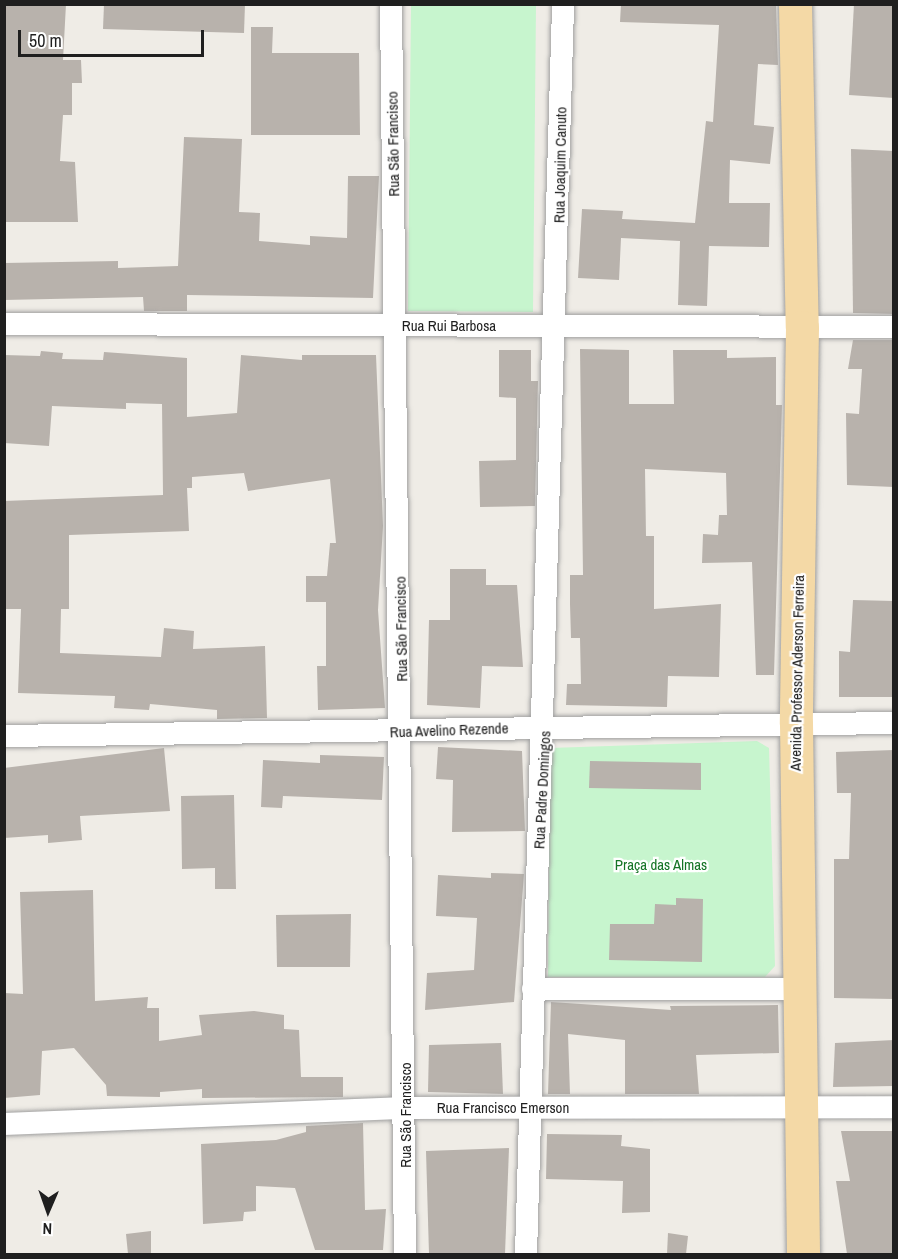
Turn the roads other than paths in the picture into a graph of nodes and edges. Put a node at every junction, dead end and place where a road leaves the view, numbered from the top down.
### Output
1 (391, 4) edge
2 (563, 4) edge
3 (795, 4) edge
4 (818, 4) edge
5 (800, 92) junction
6 (4, 324) edge
7 (395, 326) junction
8 (557, 326) junction
9 (802, 327) junction
10 (894, 327) edge
11 (796, 723) junction
12 (894, 723) edge
13 (544, 726) junction
14 (402, 732) junction
15 (4, 736) edge
16 (533, 989) junction
17 (797, 989) junction
18 (894, 1107) edge
19 (406, 1108) junction
20 (531, 1108) junction
21 (799, 1108) junction
22 (4, 1124) edge
23 (405, 1254) edge
24 (526, 1254) edge
25 (803, 1254) edge

1 - 7 street, Rua São Francisco
2 - 8 street, Rua Joaquim Canuto
3 - 5 main road
4 - 5 main road
5 - 9 main road, Avenida Professor Aderson Ferreira
6 - 7 street, Rua Rui Barbosa
7 - 8 street, Rua Rui Barbosa
7 - 14 street, Rua São Francisco
8 - 9 street, Rua Rui Barbosa
8 - 13 street, Rua Padre Domingos
9 - 10 street, Rua Rui Barbosa
9 - 11 main road, Avenida Professor Aderson Ferreira
11 - 12 street, Rua Avelino Rezende
11 - 13 street, Rua Avelino Rezende
11 - 17 main road, Avenida Professor Aderson Ferreira
13 - 14 street, Rua Avelino Rezende
13 - 16 street, Rua Padre Domingos
14 - 15 street, Rua Avelino Rezende
14 - 19 street, Rua São Francisco
16 - 17 street
16 - 20 street, Rua Padre Domingos
17 - 21 main road, Avenida Professor Aderson Ferreira
18 - 21 street, Rua Francisco Emerson
19 - 20 street, Rua Francisco Emerson
19 - 22 street, Rua Francisco Emerson
19 - 23 street, Rua São Francisco
20 - 21 street, Rua Francisco Emerson
20 - 24 street, Rua Padre Domingos
21 - 25 main road, Avenida Professor Aderson Ferreira

